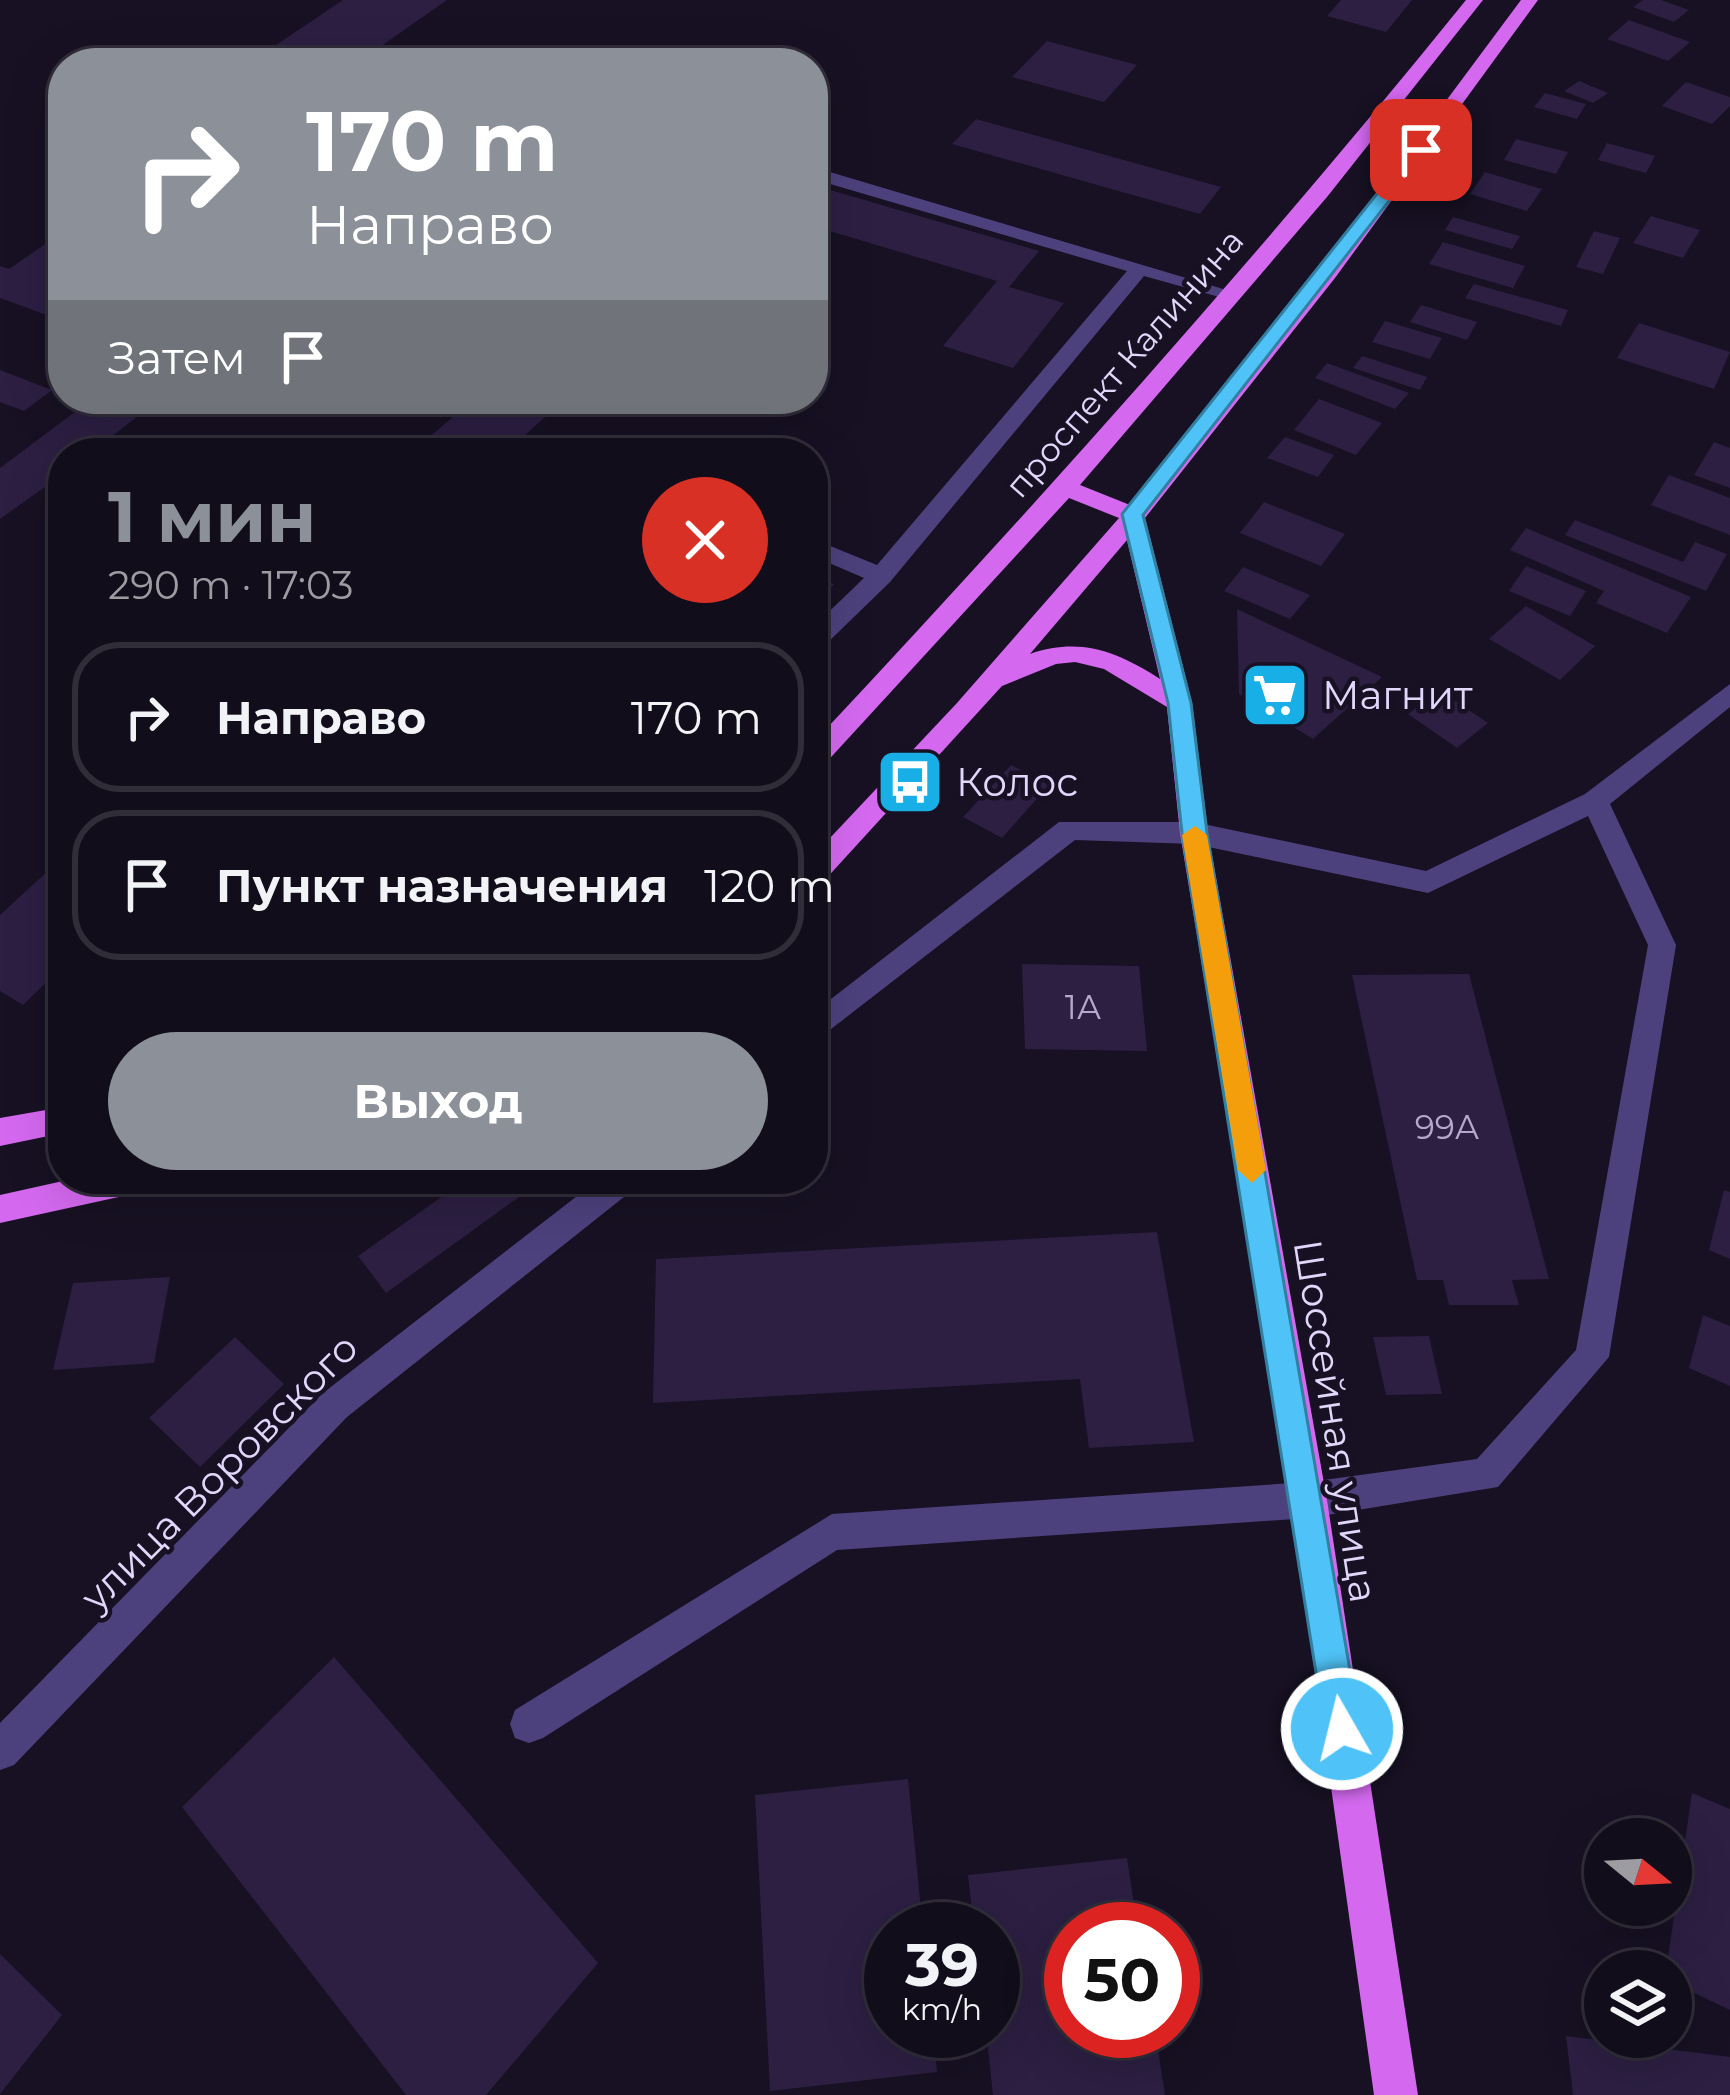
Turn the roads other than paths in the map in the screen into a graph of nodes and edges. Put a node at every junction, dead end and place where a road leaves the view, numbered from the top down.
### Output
1 (1474, 0) edge
2 (1530, 0) edge
3 (828, 177) edge
4 (1140, 268) junction
5 (1230, 294) junction
6 (1065, 488) junction
7 (1132, 514) junction
8 (828, 553) edge
9 (881, 576) junction
10 (828, 627) edge
11 (983, 690) junction
12 (1730, 693) edge
13 (1179, 703) junction
14 (828, 744) edge
15 (1595, 801) junction
16 (1194, 833) junction
17 (828, 858) edge
18 (828, 1018) edge
19 (48, 1123) edge
20 (0, 1132) edge
21 (68, 1194) edge
22 (604, 1194) edge
23 (0, 1209) edge
24 (1309, 1500) junction
25 (529, 1724) dead end
26 (0, 1751) edge
27 (1396, 2095) edge

1 - 5 main road, проспект Калинина
2 - 7 main road
3 - 4 street
4 - 5 street
4 - 9 street
5 - 6 main road, проспект Калинина
6 - 7 main road
6 - 14 main road, проспект Калинина
7 - 11 main road
7 - 13 main road, Шоссейная улица
8 - 9 street
9 - 10 street
11 - 13 main road
11 - 17 main road
12 - 15 street
13 - 16 main road, Шоссейная улица
15 - 16 street
15 - 24 street
16 - 18 street
16 - 24 main road, Шоссейная улица
19 - 20 main road
21 - 23 main road
22 - 26 street, улица Воровского
24 - 25 street
24 - 27 main road, Шоссейная улица

